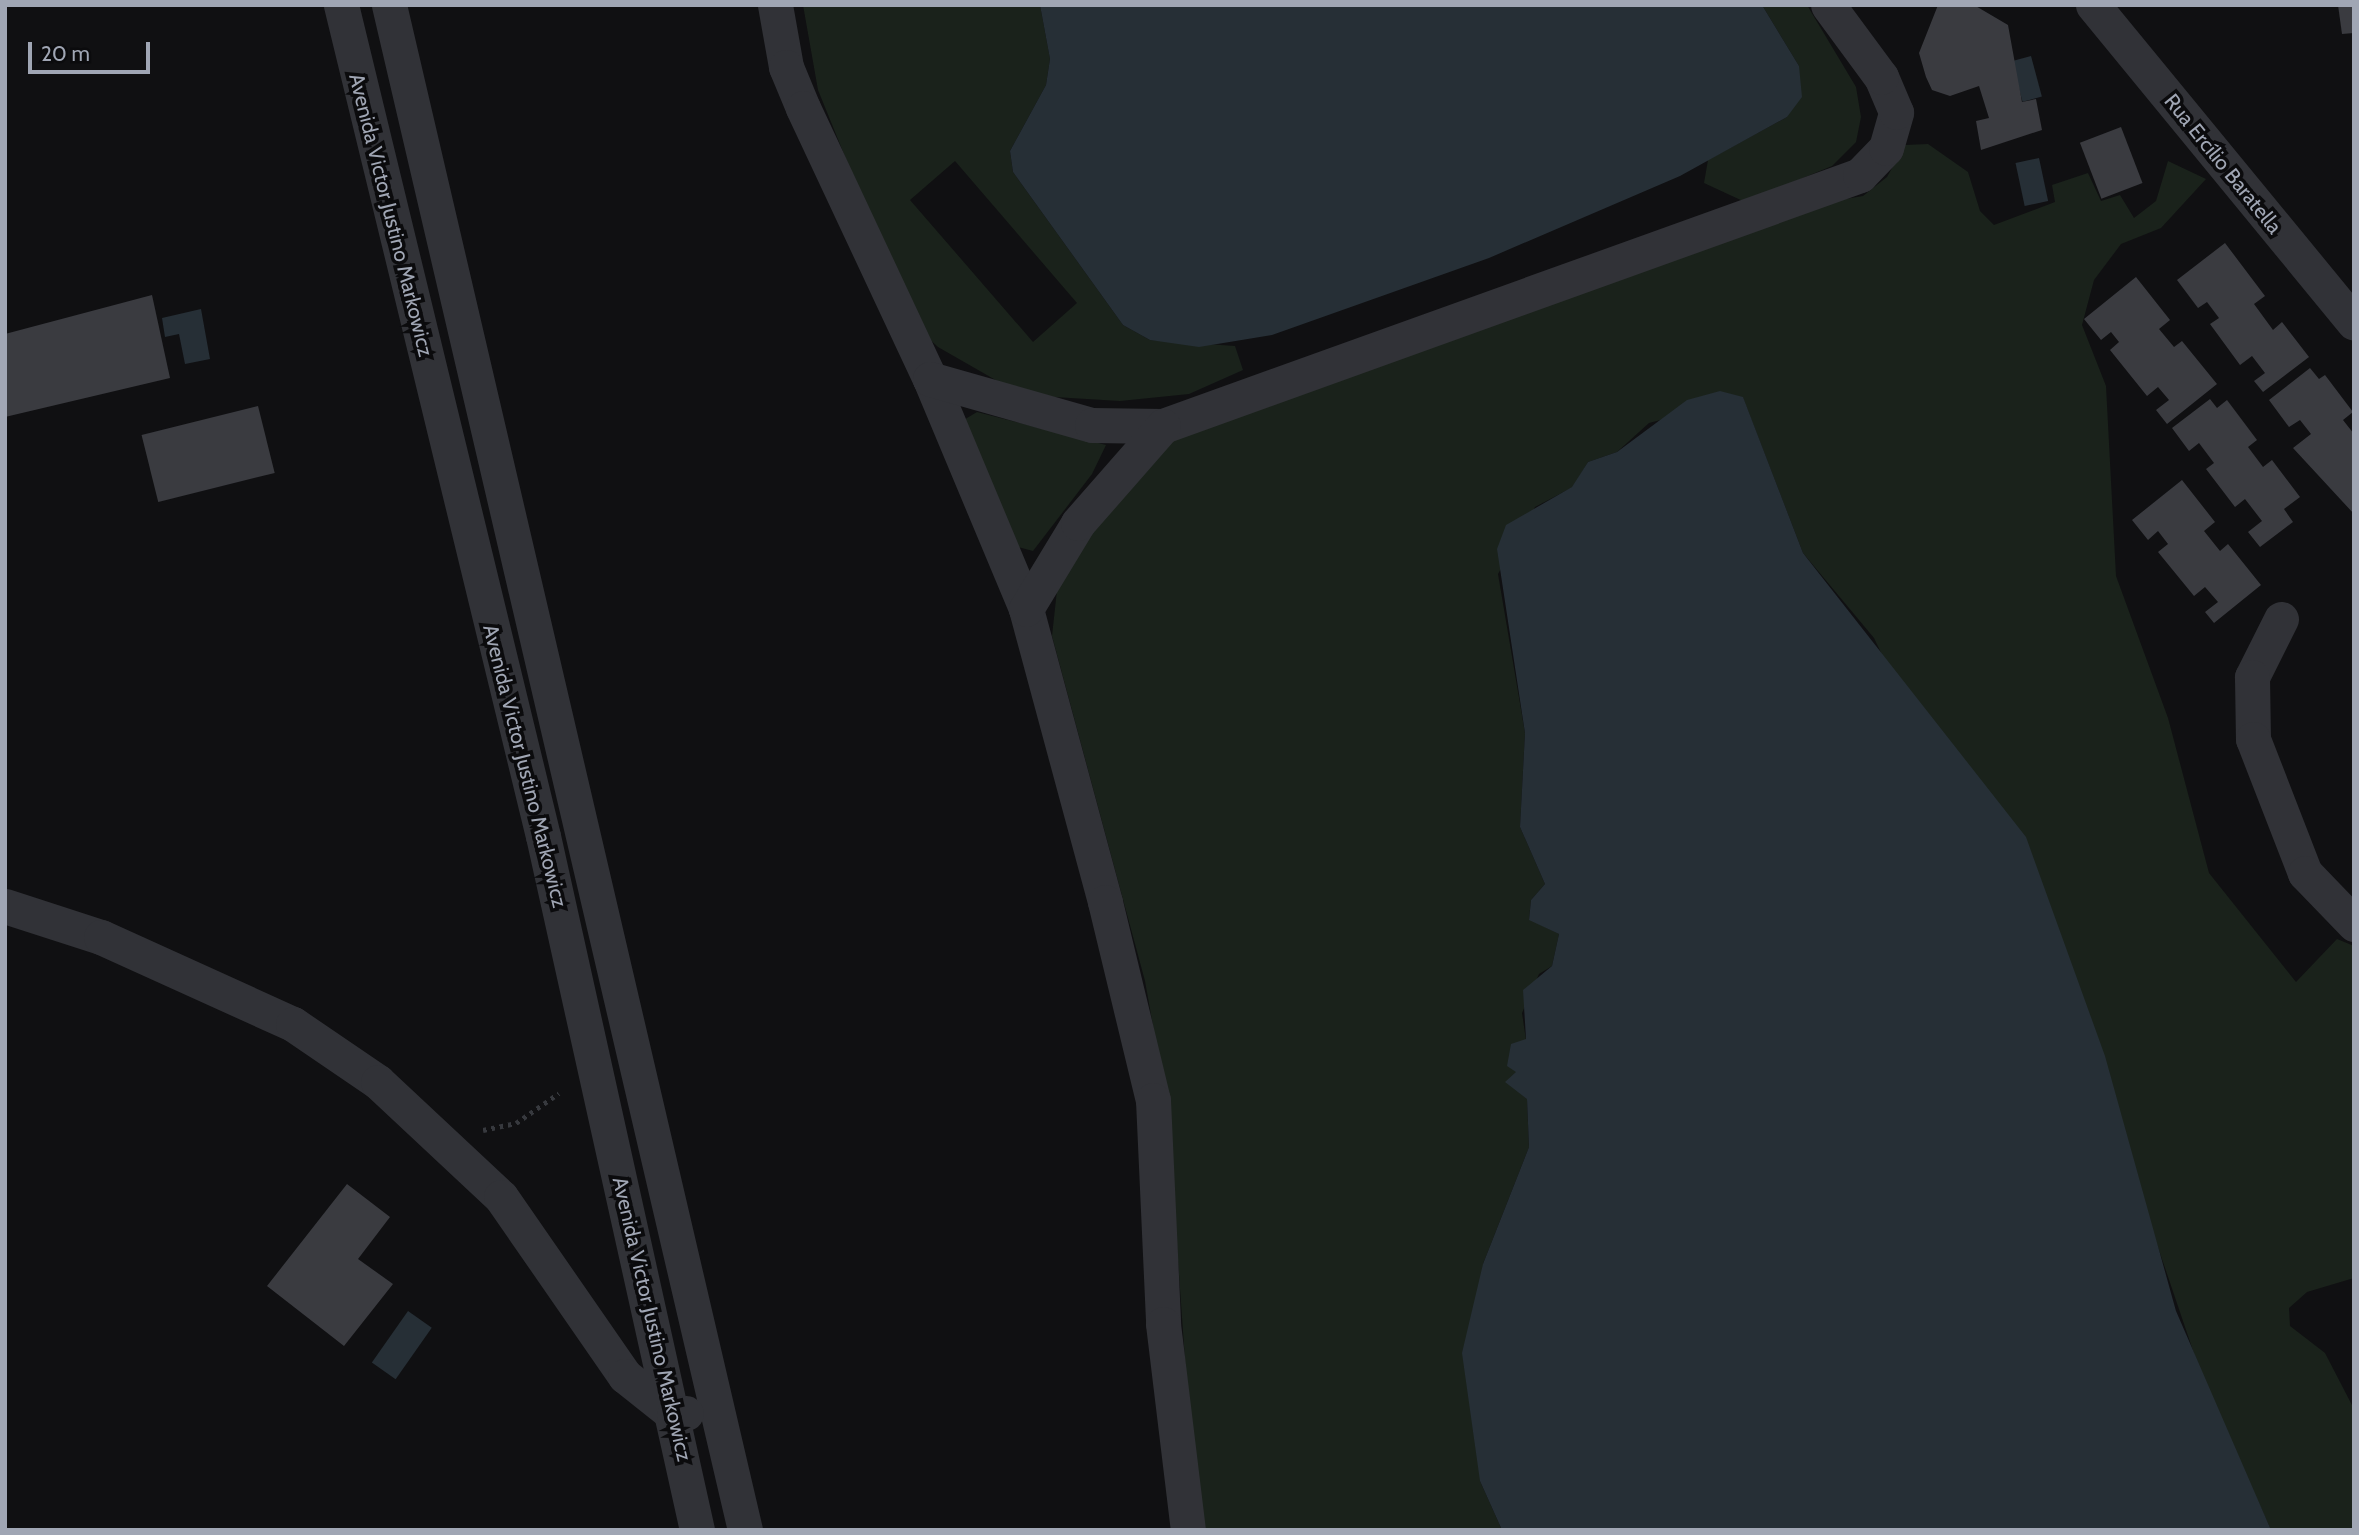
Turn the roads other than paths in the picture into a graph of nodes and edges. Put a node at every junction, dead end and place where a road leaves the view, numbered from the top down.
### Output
1 (341, 5) edge
2 (389, 5) edge
3 (775, 5) edge
4 (1828, 5) edge
5 (2093, 5) edge
6 (2354, 323) edge
7 (930, 379) junction
8 (1163, 425) junction
9 (1026, 609) junction
10 (2281, 620) dead end
11 (5, 906) edge
12 (2354, 924) edge
13 (717, 1407) junction
14 (674, 1415) junction
15 (697, 1530) edge
16 (745, 1530) edge
17 (1188, 1530) edge

1 - 14 street, Avenida Victor Justino Markowicz
2 - 13 street, Avenida Victor Justino Markowicz
3 - 7 street
4 - 8 street
5 - 6 street, Rua Ercílio Baratella
7 - 8 street
7 - 9 street
8 - 9 street
9 - 17 street
10 - 12 street
11 - 14 street
13 - 14 street
13 - 16 street, Avenida Victor Justino Markowicz
14 - 15 street, Avenida Victor Justino Markowicz

